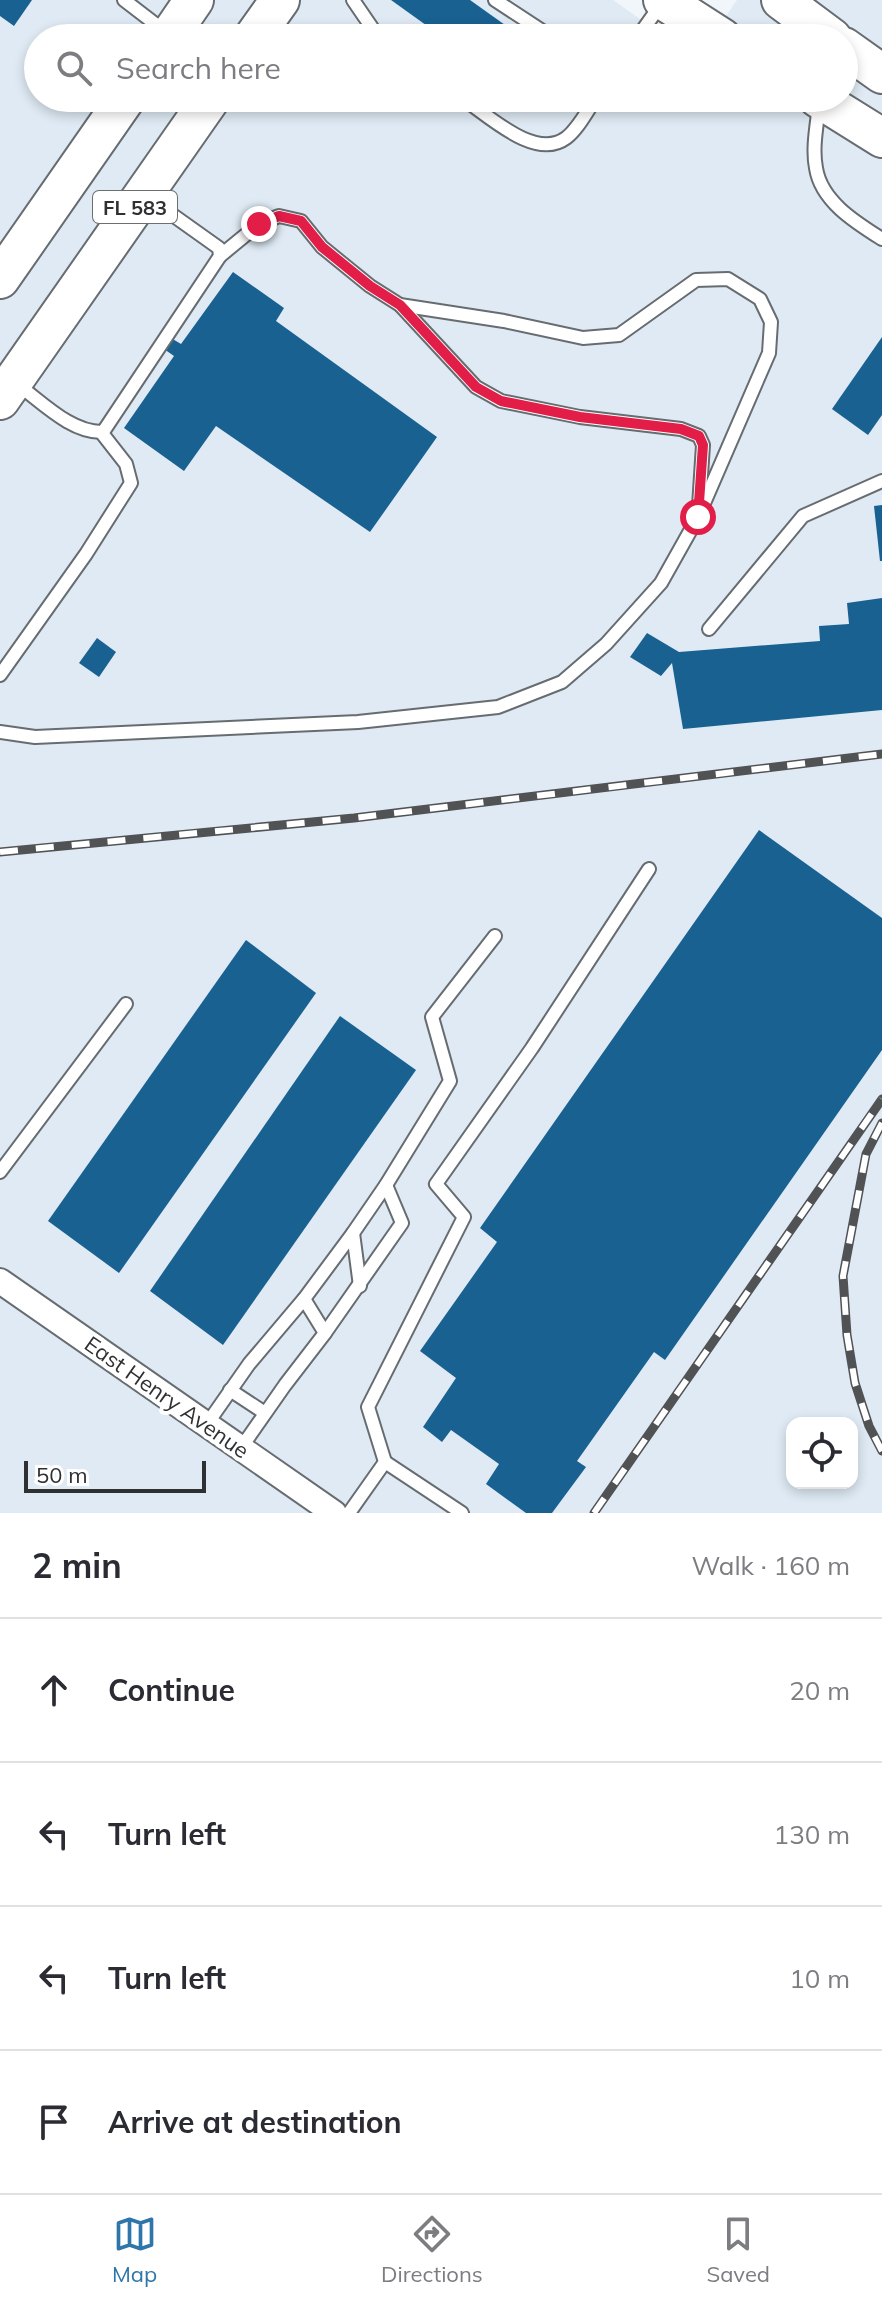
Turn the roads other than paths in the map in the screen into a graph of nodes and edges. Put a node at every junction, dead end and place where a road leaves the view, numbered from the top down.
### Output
1 (124, 0) edge
2 (194, 0) edge
3 (280, 0) edge
4 (353, 0) edge
5 (495, 0) edge
6 (664, 0) edge
7 (781, 0) edge
8 (154, 24) edge
9 (177, 24) edge
10 (263, 24) edge
11 (369, 24) edge
12 (532, 24) edge
13 (647, 24) edge
14 (701, 24) edge
15 (811, 24) edge
16 (116, 112) edge
17 (201, 112) edge
18 (482, 112) edge
19 (586, 112) edge
20 (818, 112) edge
21 (841, 112) edge
22 (882, 138) edge
23 (144, 194) junction
24 (882, 239) edge
25 (220, 256) junction
26 (0, 279) edge
27 (400, 305) junction
28 (6, 390) edge
29 (101, 432) junction
30 (882, 481) edge
31 (698, 517) junction
32 (709, 629) dead end
33 (0, 675) edge
34 (0, 732) edge
35 (649, 869) dead end
36 (495, 936) dead end
37 (126, 1004) dead end
38 (0, 1172) edge
39 (386, 1185) junction
40 (353, 1233) junction
41 (0, 1281) edge
42 (360, 1286) junction
43 (304, 1299) junction
44 (325, 1333) junction
45 (230, 1390) junction
46 (265, 1413) junction
47 (207, 1424) junction
48 (241, 1448) junction
49 (385, 1462) junction
50 (334, 1513) edge
51 (349, 1513) edge
52 (462, 1513) edge

1 - 8 lane
2 - 9 main road
3 - 10 main road
4 - 11 lane
5 - 12 lane
6 - 13 lane
6 - 14 main road
7 - 15 main road
16 - 26 main road, FL 583
17 - 23 main road, FL 583
18 - 19 lane
20 - 24 lane
21 - 22 main road
23 - 25 lane
23 - 28 main road, FL 583
25 - 27 lane
25 - 29 lane
27 - 31 lane
27 - 31 lane
28 - 29 lane
29 - 33 lane
30 - 32 lane
31 - 34 lane
35 - 49 lane
36 - 39 lane
37 - 38 lane
39 - 40 lane
39 - 42 lane
40 - 42 lane
40 - 43 lane
41 - 47 street, East Henry Avenue
42 - 44 lane
43 - 44 lane
43 - 45 lane
44 - 46 lane
45 - 46 lane
45 - 47 lane
46 - 48 lane
47 - 48 street, East Henry Avenue
48 - 50 street, East Henry Avenue
49 - 51 lane
49 - 52 lane

